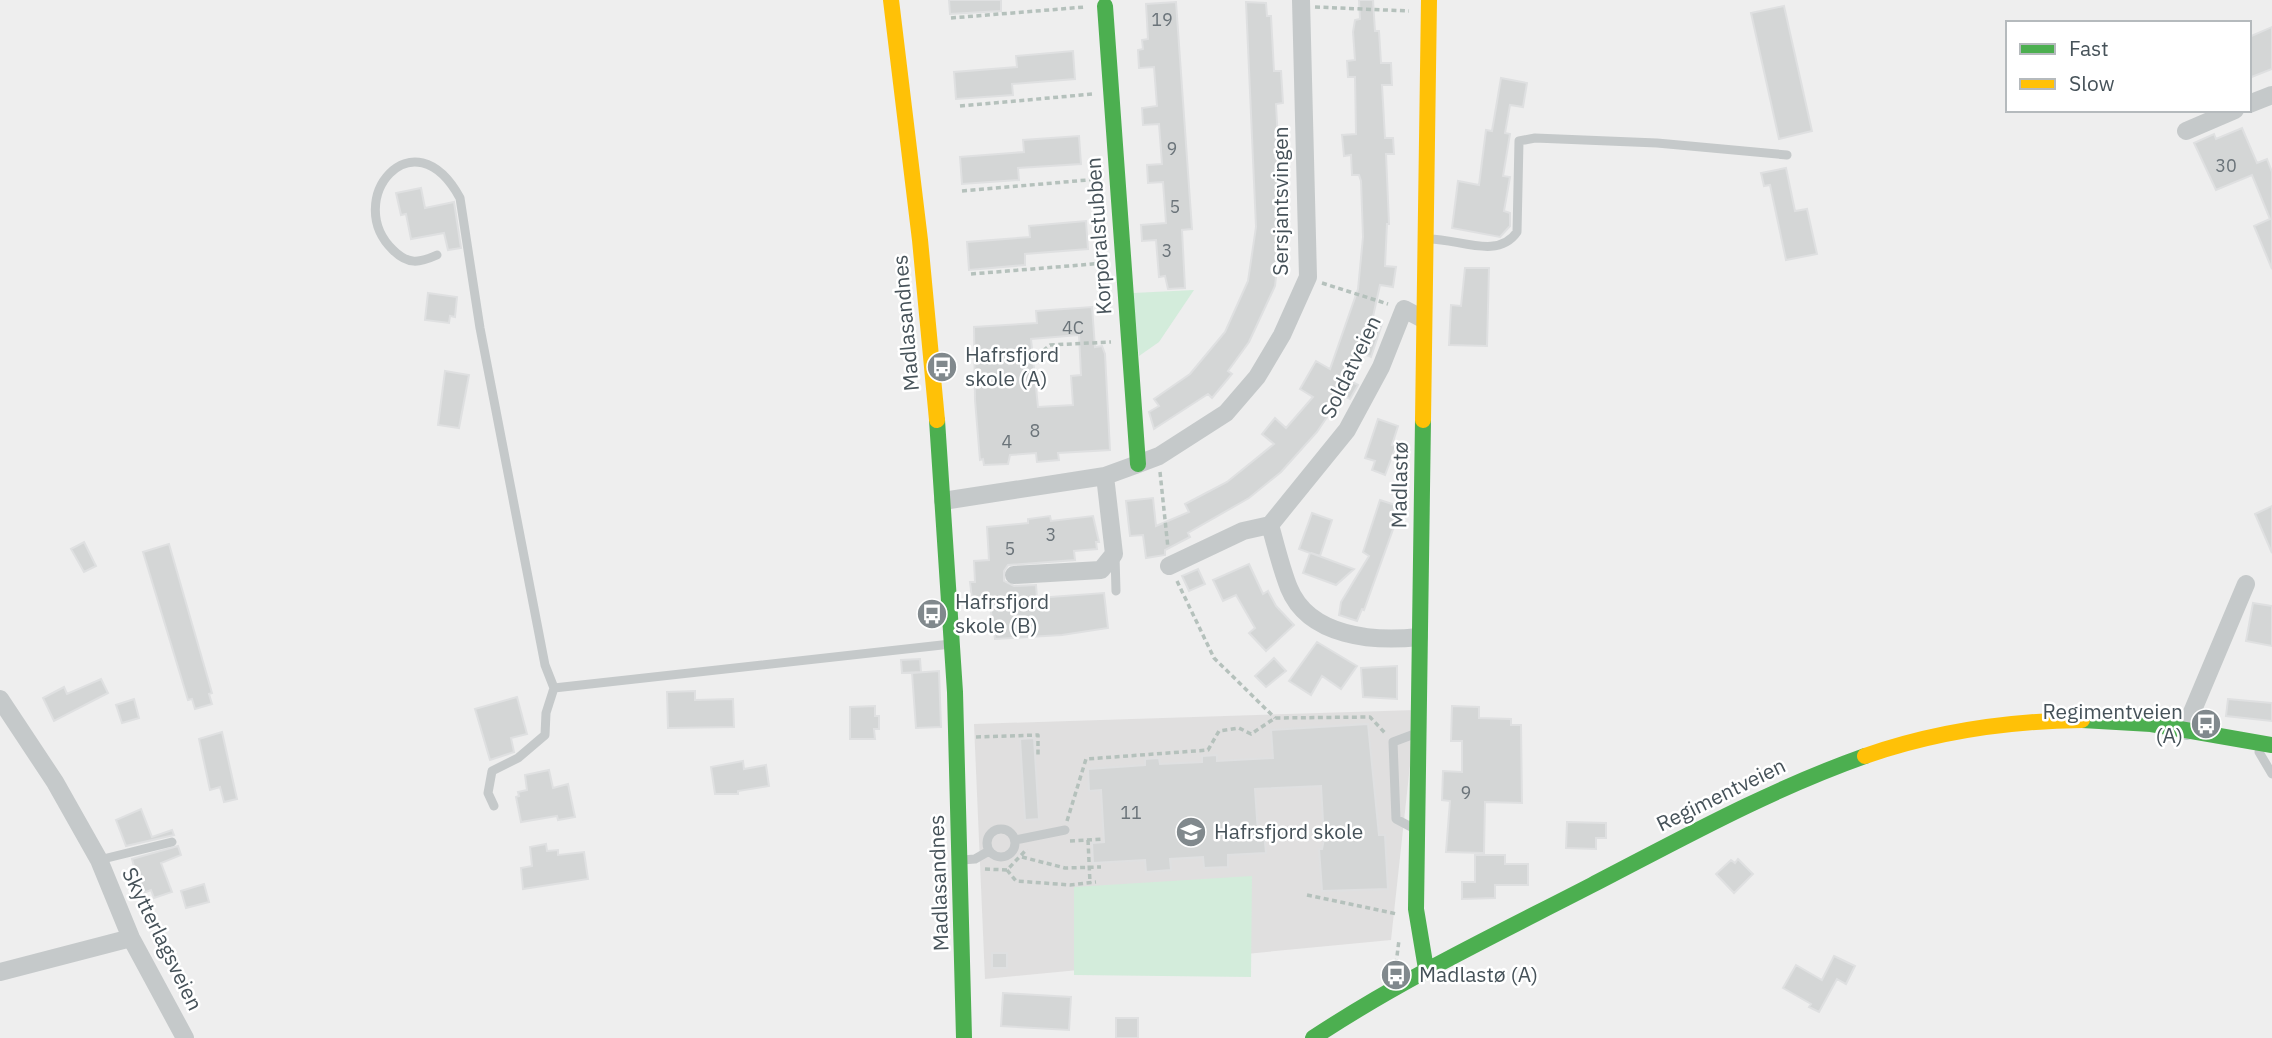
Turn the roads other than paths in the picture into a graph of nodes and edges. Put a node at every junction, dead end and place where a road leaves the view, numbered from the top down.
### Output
1 (891, 0) edge
2 (1301, 4) edge
3 (1105, 6) road end
4 (1429, 6) edge
5 (2272, 95) edge
6 (2251, 103) edge
7 (2230, 112) edge
8 (2186, 131) dead end
9 (1787, 155) dead end
10 (1424, 239) junction
11 (437, 255) dead end
12 (1423, 319) junction
13 (1138, 464) junction
14 (1105, 476) junction
15 (943, 501) junction
16 (1270, 525) junction
17 (1114, 554) junction
18 (1169, 566) road end
19 (1014, 575) dead end
20 (2246, 584) dead end
21 (1116, 591) dead end
22 (1419, 637) junction
23 (952, 644) junction
24 (554, 688) junction
25 (0, 699) edge
26 (2188, 731) junction
27 (1419, 732) junction
28 (2266, 744) edge
29 (2272, 774) edge
30 (494, 806) dead end
31 (1065, 830) road end
32 (1418, 831) junction
33 (1015, 840) junction
34 (172, 842) dead end
35 (989, 851) junction
36 (99, 860) junction
37 (960, 860) junction
38 (131, 938) junction
39 (1426, 969) junction
40 (0, 972) edge
41 (186, 1038) edge
42 (964, 1038) edge
43 (1313, 1038) edge

1 - 15 street, Madlasandnes
2 - 13 street, Sersjantsvingen
3 - 13 street, Korporalstubben
4 - 10 street, Madlastø
5 - 6 street
7 - 8 street
9 - 10 lane
10 - 12 street, Madlastø
11 - 24 lane
12 - 16 street, Soldatveien
12 - 22 street, Madlastø
13 - 14 street, Sersjantsvingen
14 - 15 street, Sersjantsvingen
14 - 17 street
15 - 23 street, Madlasandnes
16 - 18 street
16 - 22 street
17 - 19 street
17 - 21 lane
20 - 26 street
22 - 27 street, Madlastø
23 - 24 lane
23 - 37 street, Madlasandnes
24 - 30 lane
25 - 36 street, Skytterlagsveien
26 - 28 street, Regimentveien
26 - 39 street, Regimentveien
27 - 32 street, Madlastø
27 - 32 lane
28 - 29 lane
31 - 33 lane
32 - 39 street, Madlastø
33 - 35 lane
33 - 35 lane
34 - 36 lane, Skytterlagsveien
35 - 37 lane
36 - 38 street, Skytterlagsveien
37 - 42 street, Madlasandnes
38 - 40 street
38 - 41 street, Skytterlagsveien
39 - 43 street, Regimentveien

